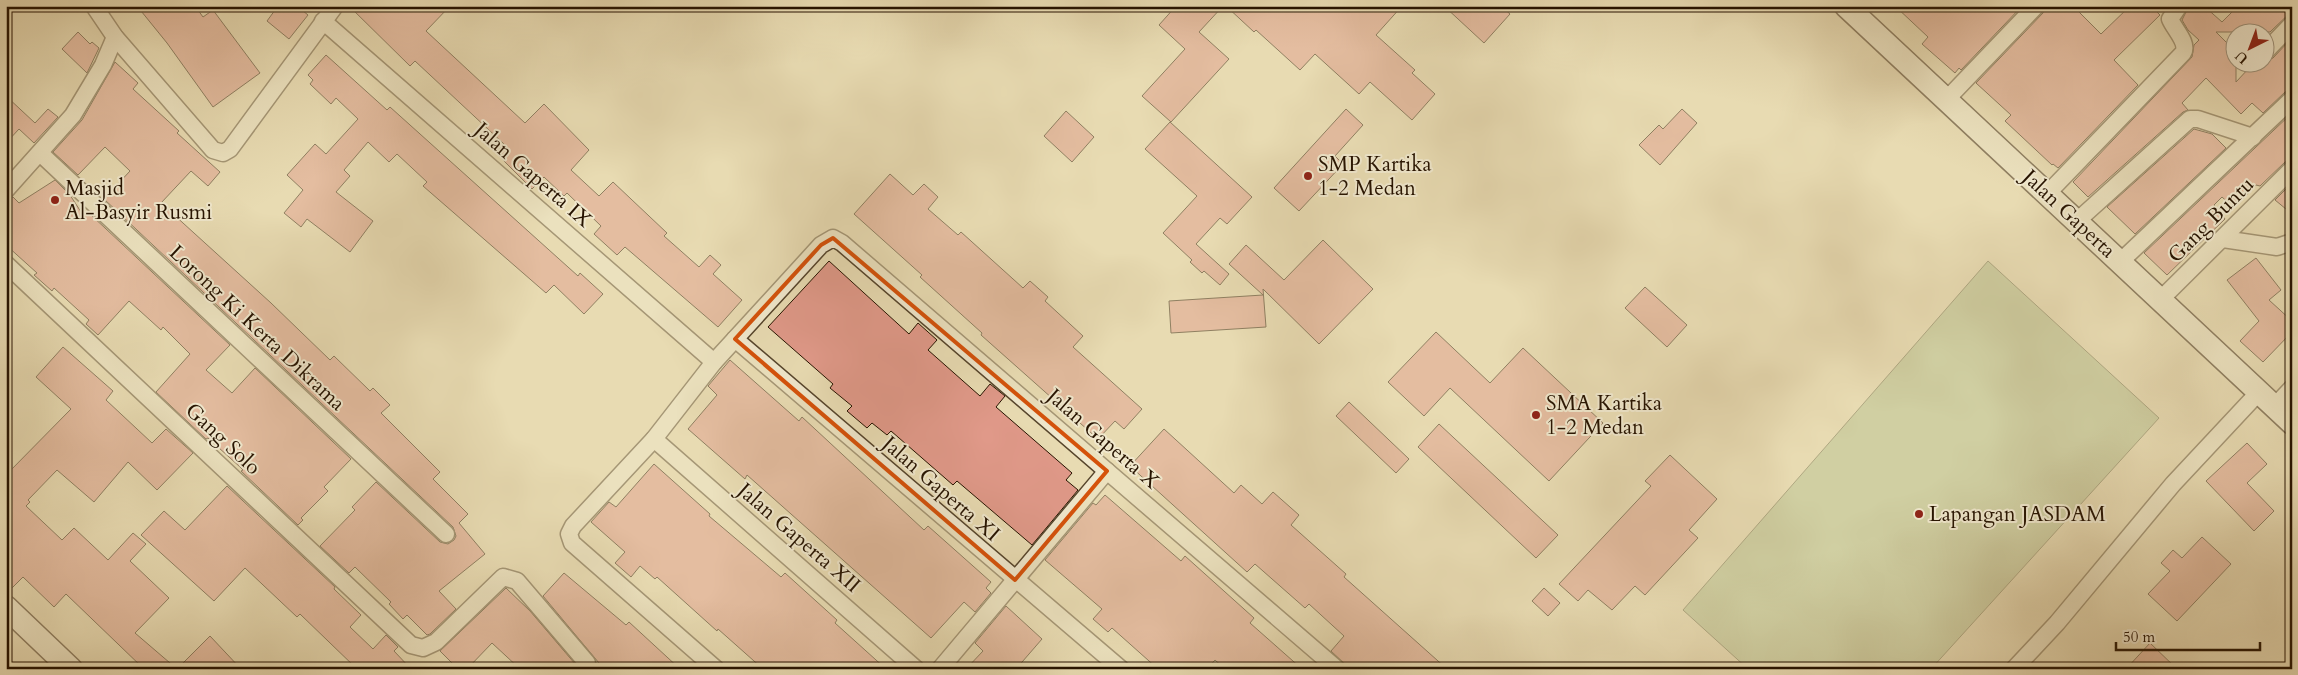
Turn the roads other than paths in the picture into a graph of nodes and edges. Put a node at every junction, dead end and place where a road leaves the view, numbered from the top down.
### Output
1 (94, 6) edge
2 (335, 6) edge
3 (1846, 6) edge
4 (2036, 6) edge
5 (2178, 6) edge
6 (323, 21) junction
7 (2292, 24) edge
8 (115, 37) junction
9 (2276, 41) edge
10 (2292, 99) edge
11 (1946, 100) junction
12 (2252, 137) junction
13 (40, 153) junction
14 (2292, 169) edge
15 (6, 190) edge
16 (2047, 194) junction
17 (2077, 222) junction
18 (2223, 239) junction
19 (2292, 242) edge
20 (2120, 262) junction
21 (6, 264) edge
22 (2160, 300) junction
23 (735, 339) junction
24 (714, 362) junction
25 (2292, 388) edge
26 (2267, 400) junction
27 (2292, 423) edge
28 (654, 439) junction
29 (1107, 471) junction
30 (446, 534) dead end
31 (1014, 580) junction
32 (6, 607) edge
33 (587, 663) dead end
34 (71, 669) edge
35 (716, 669) edge
36 (916, 669) edge
37 (940, 669) edge
38 (1120, 669) edge
39 (1336, 669) edge
40 (2014, 669) edge

1 - 8 street
2 - 6 street
3 - 11 street, Jalan Gaperta
4 - 11 street
5 - 16 street
6 - 8 street
6 - 24 street, Jalan Gaperta IX
7 - 9 street
8 - 13 street
10 - 12 street
11 - 16 street, Jalan Gaperta
12 - 17 street
12 - 20 street
13 - 15 street
13 - 30 street, Lorong Ki Kerta Dikrama
14 - 18 street, Gang Buntu
16 - 17 street, Jalan Gaperta
17 - 20 street, Jalan Gaperta
18 - 19 street
18 - 22 street, Gang Buntu
20 - 22 street, Jalan Gaperta
21 - 33 street, Gang Solo
22 - 26 street, Jalan Gaperta
23 - 24 street
23 - 29 street, Jalan Gaperta X
23 - 31 street, Jalan Gaperta XI
24 - 28 street
25 - 26 street
26 - 27 street, Jalan Gaperta
26 - 40 street
28 - 35 street
28 - 36 street, Jalan Gaperta XII
29 - 31 street
29 - 39 street, Jalan Gaperta X
31 - 37 street
31 - 38 street, Jalan Gaperta XI
32 - 34 street

